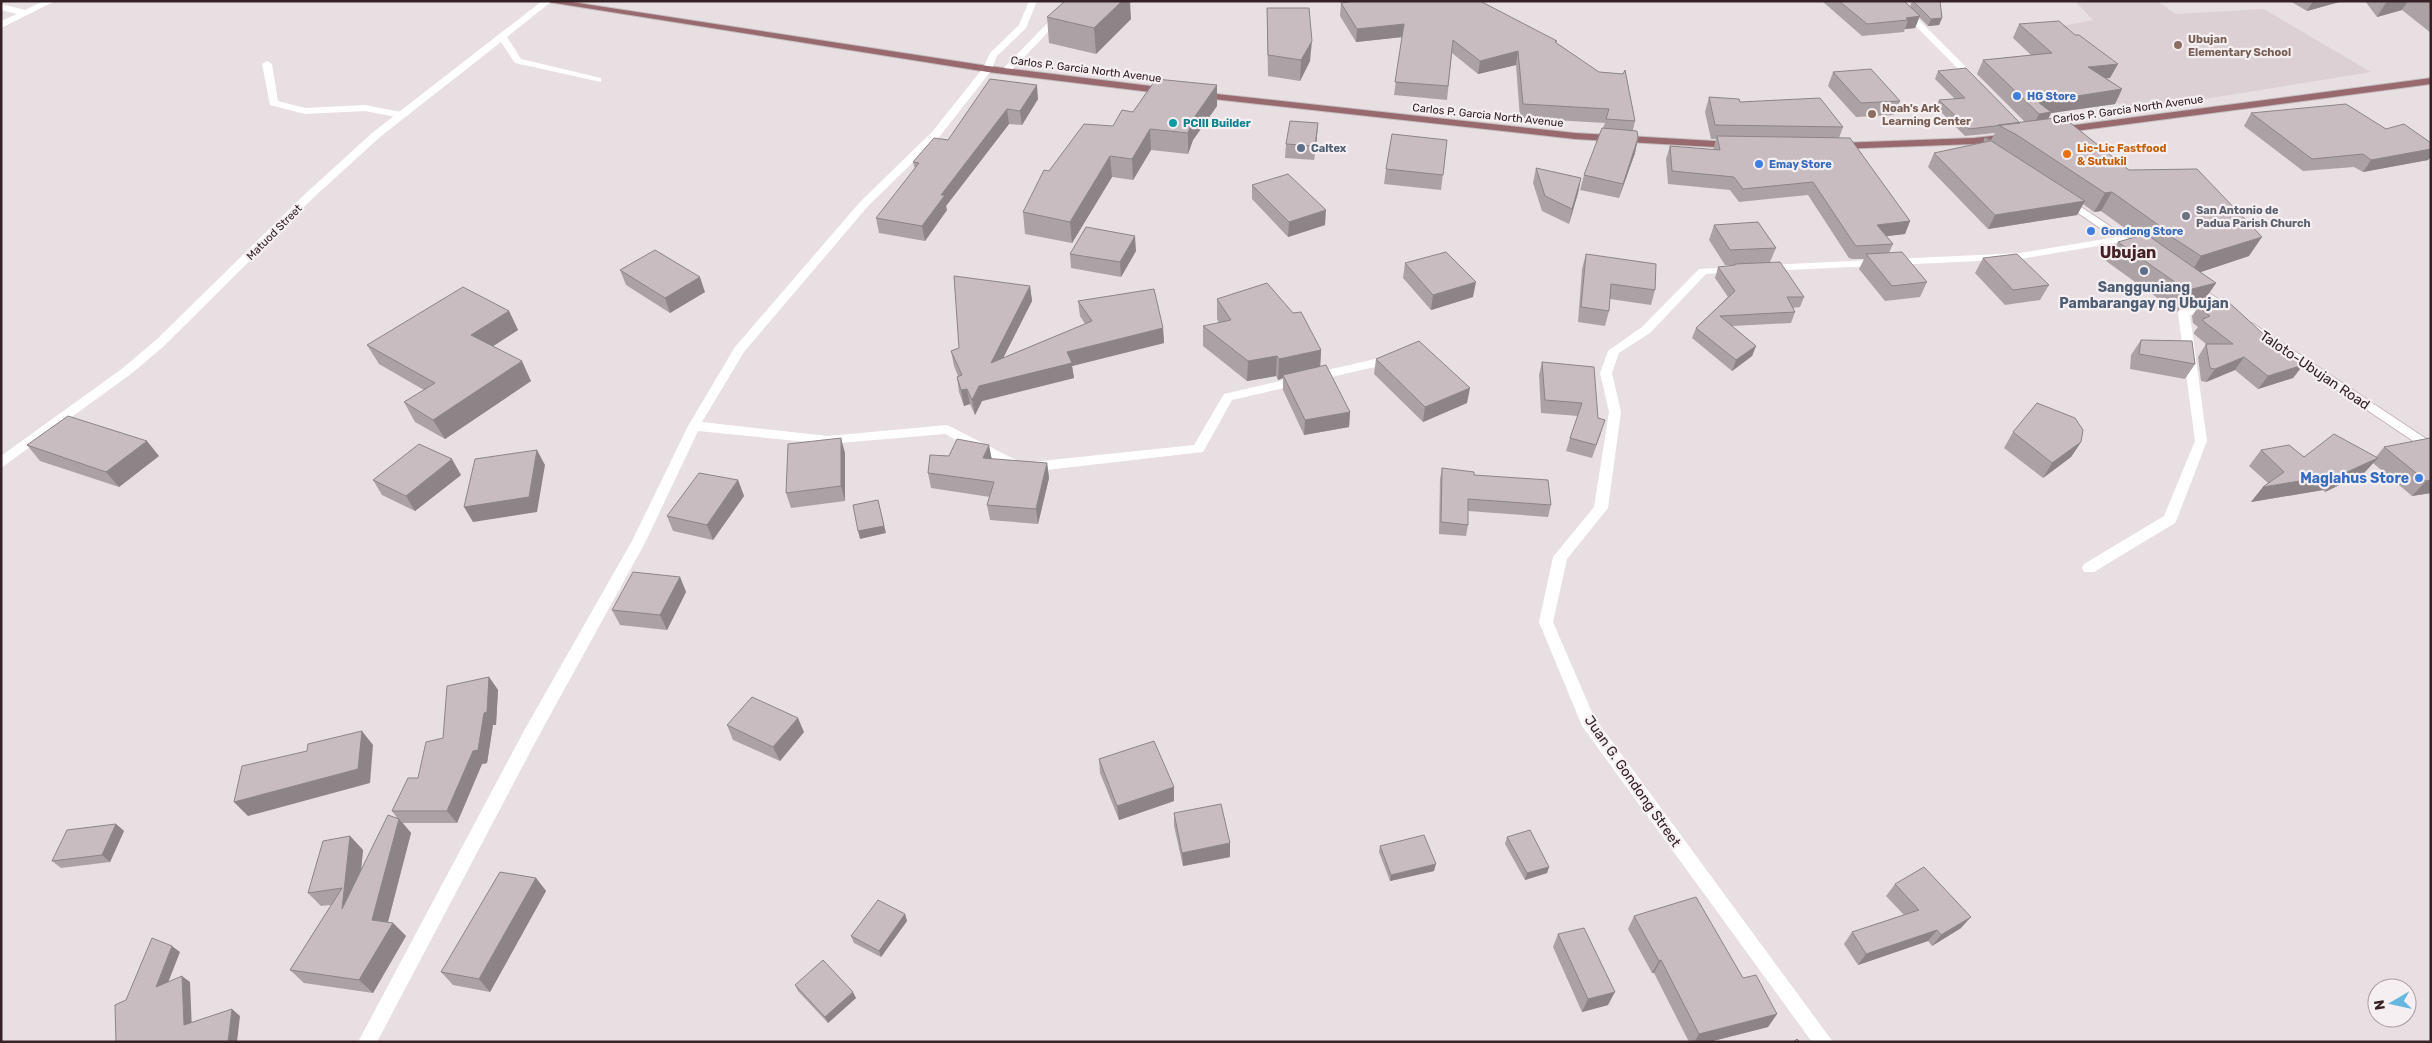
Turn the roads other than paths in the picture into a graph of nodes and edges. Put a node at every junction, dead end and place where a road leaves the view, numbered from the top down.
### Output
1 (50, 1) edge
2 (547, 1) edge
3 (1033, 1) edge
4 (1895, 1) edge
5 (1070, 5) edge
6 (1, 7) edge
7 (25, 13) junction
8 (1, 25) edge
9 (502, 36) junction
10 (267, 64) dead end
11 (988, 69) junction
12 (1006, 71) junction
13 (598, 80) dead end
14 (2431, 81) edge
15 (1987, 92) edge
16 (401, 115) junction
17 (2049, 132) edge
18 (2020, 135) edge
19 (1974, 141) junction
20 (1739, 145) edge
21 (1827, 147) edge
22 (1996, 153) edge
23 (2059, 195) edge
24 (2123, 239) junction
25 (2146, 255) edge
26 (2178, 277) edge
27 (2218, 304) junction
28 (1376, 363) dead end
29 (694, 426) junction
30 (2431, 450) edge
31 (1, 463) edge
32 (2089, 568) dead end
33 (368, 1042) edge
34 (1824, 1042) edge

1 - 7 street
2 - 9 street, Matuod Street
2 - 11 main road, Carlos P. Garcia North Avenue
3 - 11 street
4 - 15 street
5 - 12 street
6 - 7 street
7 - 8 street
9 - 13 street
9 - 16 street, Matuod Street
10 - 16 street
11 - 12 main road, Carlos P. Garcia North Avenue
11 - 29 street
12 - 20 main road, Carlos P. Garcia North Avenue
14 - 17 main road, Carlos P. Garcia North Avenue
16 - 31 street, Matuod Street
18 - 19 main road
19 - 21 main road
19 - 22 street
23 - 24 street
24 - 25 street
24 - 34 street, Juan G. Gondong Street
26 - 27 street, Taloto-Ubujan Road
27 - 30 street, Taloto-Ubujan Road
27 - 32 street
28 - 29 street
29 - 33 street

